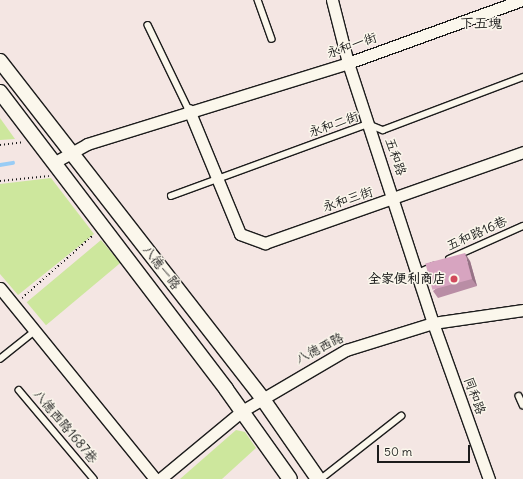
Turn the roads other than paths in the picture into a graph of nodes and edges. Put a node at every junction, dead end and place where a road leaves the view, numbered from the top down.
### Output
1 (258, 0) edge
2 (332, 0) edge
3 (522, 0) edge
4 (148, 24) dead end
5 (272, 38) dead end
6 (0, 61) edge
7 (348, 63) junction
8 (523, 77) edge
9 (0, 92) edge
10 (189, 110) junction
11 (368, 124) junction
12 (72, 152) junction
13 (523, 152) edge
14 (56, 162) junction
15 (218, 177) junction
16 (171, 196) dead end
17 (395, 200) junction
18 (523, 226) edge
19 (418, 273) junction
20 (0, 288) edge
21 (523, 310) edge
22 (433, 323) junction
23 (36, 331) junction
24 (0, 359) edge
25 (19, 390) dead end
26 (519, 396) dead end
27 (262, 398) junction
28 (523, 405) edge
29 (242, 411) junction
30 (401, 416) dead end
31 (94, 479) edge
32 (154, 479) edge
33 (160, 479) edge
34 (290, 479) edge
35 (320, 479) edge
36 (489, 479) edge

1 - 5 lane
2 - 7 street, 五和路
3 - 7 street, 永和一街
4 - 10 lane
6 - 12 street, 八德一路
7 - 10 street, 永和一街
7 - 11 street, 五和路
8 - 11 lane, 永和二街
9 - 14 street, 八德一路
10 - 12 street, 永和一街
10 - 15 street
11 - 15 lane, 永和二街
11 - 17 street, 五和路
12 - 14 street, 永和一街
12 - 27 street, 八德一路
13 - 17 street, 永和三街
14 - 29 street, 八德一路
15 - 16 lane, 永和二街
15 - 17 street, 永和三街
17 - 19 street, 五和路
18 - 19 lane, 五和路16巷
19 - 22 street, 五和路
20 - 23 street
21 - 22 street, 八德西路
22 - 27 street, 八德西路
22 - 36 street, 同和路
23 - 24 lane
23 - 32 street
25 - 31 lane, 八德西路1687巷
26 - 28 lane
27 - 29 street, 八德西路
27 - 35 street, 八德一路
29 - 33 street, 八德西路
29 - 34 street, 八德一路
30 - 35 lane

